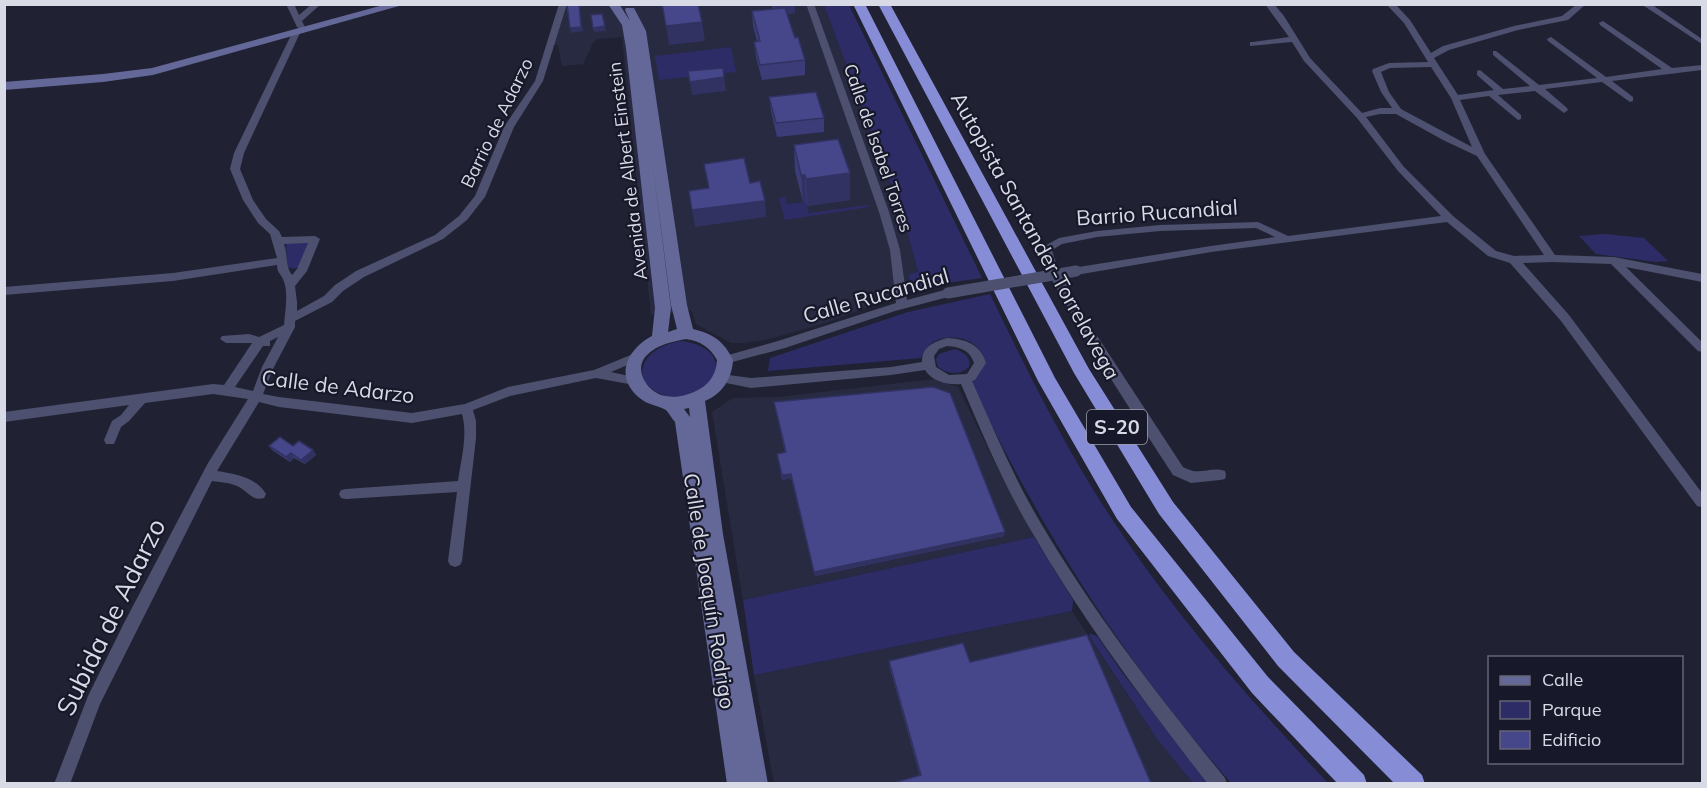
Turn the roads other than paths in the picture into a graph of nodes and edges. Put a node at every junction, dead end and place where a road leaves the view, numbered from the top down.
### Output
1 (290, 4) edge
2 (317, 4) edge
3 (381, 4) edge
4 (401, 4) edge
5 (563, 4) edge
6 (613, 4) edge
7 (625, 4) edge
8 (810, 4) edge
9 (859, 4) edge
10 (884, 4) edge
11 (1269, 4) edge
12 (1390, 4) edge
13 (1582, 4) edge
14 (1646, 4) edge
15 (1603, 23) dead end
16 (298, 27) junction
17 (1293, 39) junction
18 (1551, 39) dead end
19 (1702, 42) edge
20 (1253, 44) dead end
21 (1496, 53) dead end
22 (1431, 61) junction
23 (1702, 67) edge
24 (1670, 72) junction
25 (1480, 73) dead end
26 (1604, 79) junction
27 (4, 80) edge
28 (42, 80) junction
29 (4, 86) edge
30 (1537, 87) junction
31 (1501, 92) junction
32 (1490, 93) junction
33 (1455, 98) junction
34 (1630, 99) dead end
35 (1564, 110) dead end
36 (1398, 111) junction
37 (1360, 116) junction
38 (1518, 117) dead end
39 (1480, 154) junction
40 (1449, 218) junction
41 (1285, 238) junction
42 (278, 241) junction
43 (1552, 258) junction
44 (1514, 260) junction
45 (280, 261) junction
46 (1614, 261) junction
47 (1076, 271) joint
48 (1702, 278) edge
49 (289, 285) junction
50 (4, 291) edge
51 (902, 305) junction
52 (289, 323) junction
53 (686, 333) junction
54 (660, 338) junction
55 (226, 339) dead end
56 (260, 341) junction
57 (278, 347) junction
58 (1702, 348) edge
59 (638, 356) junction
60 (725, 360) junction
61 (928, 365) junction
62 (596, 374) junction
63 (722, 378) junction
64 (964, 379) junction
65 (634, 381) junction
66 (227, 390) junction
67 (254, 397) junction
68 (142, 398) junction
69 (696, 399) junction
70 (670, 403) junction
71 (466, 408) junction
72 (4, 417) edge
73 (110, 440) dead end
74 (209, 474) junction
75 (1220, 476) dead end
76 (463, 486) junction
77 (259, 494) dead end
78 (346, 494) dead end
79 (1702, 502) edge
80 (455, 561) dead end
81 (62, 783) edge
82 (738, 783) edge
83 (757, 783) edge
84 (1219, 783) edge
85 (1354, 783) edge
86 (1413, 783) edge

1 - 16 street
2 - 16 street
3 - 16 main road
4 - 16 main road
5 - 52 street, Barrio de Adarzo
6 - 54 main road, Avenida de Albert Einstein
7 - 53 main road, Avenida de Albert Einstein
8 - 51 street, Calle de Isabel Torres
9 - 85 highway, S-20
10 - 86 highway, Autopista Santander-Torrelavega / S-20
11 - 17 street
12 - 22 street
13 - 22 street
14 - 19 street
15 - 24 street
16 - 28 main road
16 - 42 street
17 - 20 street
17 - 37 street
18 - 26 street
21 - 30 street
22 - 33 street
22 - 36 street
23 - 24 street
24 - 26 street
25 - 31 street
26 - 30 street
26 - 34 street
27 - 28 main road
28 - 29 main road
30 - 31 street
30 - 35 street
31 - 32 street
32 - 33 street
32 - 38 street
33 - 39 street
36 - 37 street
36 - 39 street
37 - 40 street
39 - 43 street
40 - 41 street, Barrio Rucandial
40 - 44 street
41 - 47 street, Barrio Rucandial
41 - 75 street, Barrio Rucandial
42 - 45 street
42 - 49 street
43 - 44 street
43 - 46 street
44 - 79 street
45 - 49 street
45 - 50 street
46 - 48 street
46 - 58 street
47 - 51 street, Calle Rucandial, bridge
49 - 52 street
51 - 60 street, Calle Rucandial
52 - 56 street, Barrio de Adarzo
52 - 57 street, Subida de Adarzo
53 - 54 main road
53 - 60 main road
54 - 59 main road
55 - 56 street
56 - 57 street
56 - 66 street
57 - 67 street, Subida de Adarzo
59 - 62 street, Calle de Adarzo
59 - 65 main road
60 - 63 main road
61 - 63 street
61 - 64 street
61 - 64 street
62 - 65 street, Calle de Adarzo
62 - 71 street, Calle de Adarzo
63 - 69 main road
64 - 84 street
65 - 70 main road
66 - 67 street, Calle de Adarzo
66 - 68 street, Calle de Adarzo
67 - 71 street, Calle de Adarzo
67 - 74 street, Subida de Adarzo
68 - 72 street, Calle de Adarzo
68 - 73 street
69 - 70 main road
69 - 83 main road, Calle de Joaquín Rodrigo
70 - 82 main road, Calle de Joaquín Rodrigo
71 - 76 street
74 - 77 street
74 - 81 street, Subida de Adarzo
76 - 78 street
76 - 80 street

